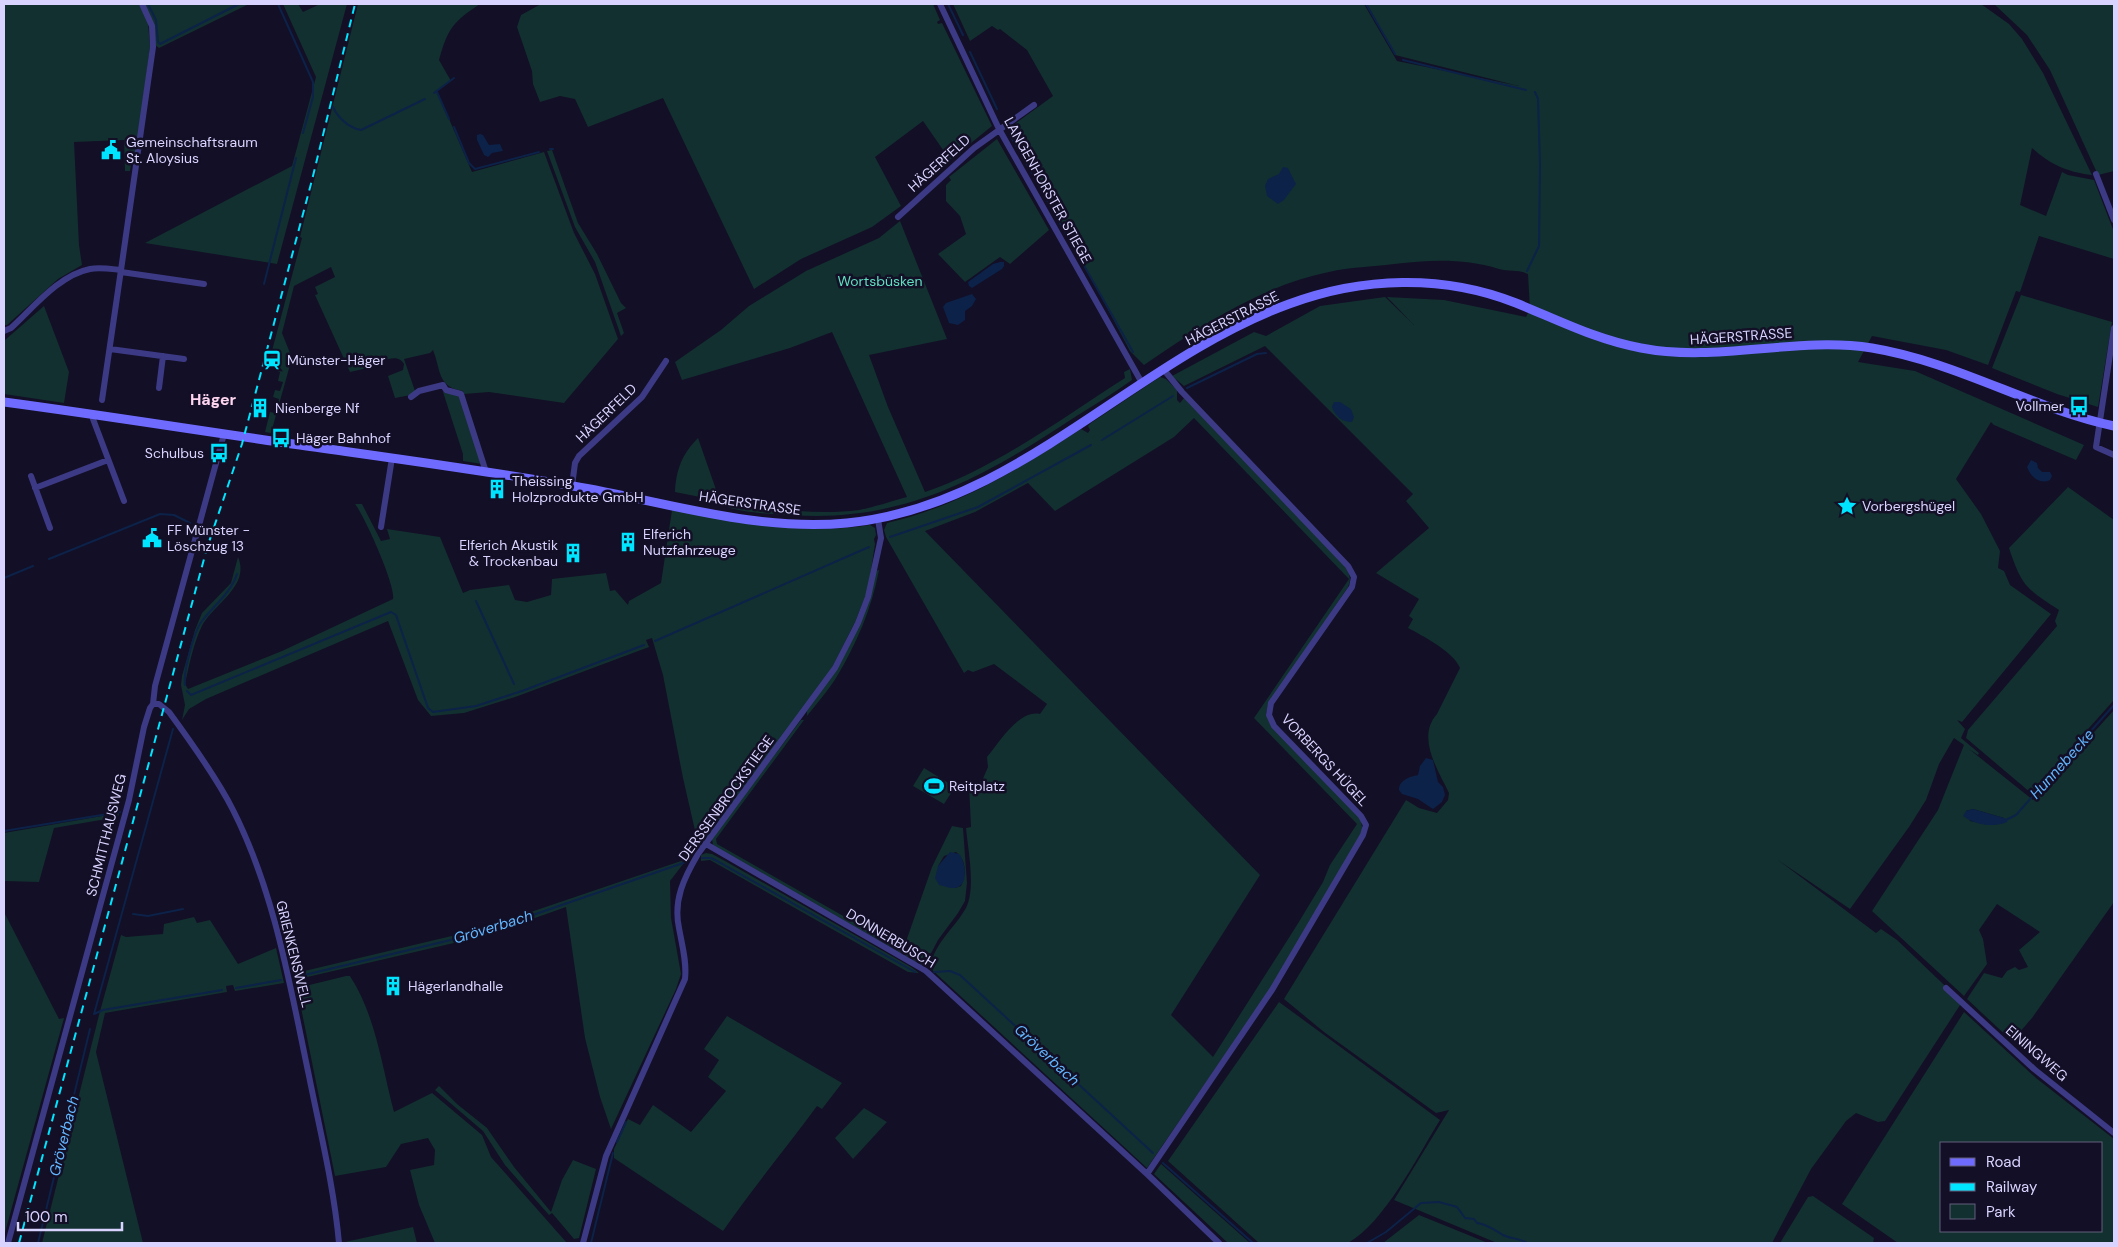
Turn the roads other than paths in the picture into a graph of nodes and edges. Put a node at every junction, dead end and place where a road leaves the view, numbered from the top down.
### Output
1 (142, 4) edge
2 (940, 4) edge
3 (1034, 105) dead end
4 (999, 129) junction
5 (2096, 174) dead end
6 (898, 217) dead end
7 (2114, 220) edge
8 (121, 271) junction
9 (204, 284) dead end
10 (2114, 328) edge
11 (4, 331) edge
12 (110, 349) junction
13 (163, 356) junction
14 (184, 359) dead end
15 (666, 361) dead end
16 (1164, 370) junction
17 (1142, 383) junction
18 (159, 388) dead end
19 (411, 396) dead end
20 (102, 400) dead end
21 (4, 402) edge
22 (94, 414) junction
23 (2100, 423) junction
24 (2114, 426) edge
25 (224, 434) junction
26 (2114, 455) edge
27 (392, 458) junction
28 (108, 460) junction
29 (486, 472) junction
30 (31, 476) dead end
31 (572, 486) junction
32 (35, 488) junction
33 (124, 501) dead end
34 (878, 518) junction
35 (381, 527) dead end
36 (50, 528) dead end
37 (153, 704) junction
38 (706, 844) junction
39 (1946, 988) dead end
40 (2114, 1133) edge
41 (1147, 1174) junction
42 (8, 1243) edge
43 (339, 1243) edge
44 (583, 1243) edge
45 (1219, 1243) edge

1 - 8 street
2 - 4 street, LANGENHORSTER STIEGE
3 - 4 street, HÄGERFELD
4 - 6 street, HÄGERFELD
4 - 17 street, LANGENHORSTER STIEGE
5 - 7 street
8 - 9 street
8 - 11 street
8 - 12 street
10 - 23 street
12 - 13 street
12 - 20 street
13 - 14 street
13 - 18 street
15 - 31 street, HÄGERFELD
16 - 17 main road, HÄGERSTRASSE
16 - 23 main road, HÄGERSTRASSE
16 - 41 street, VORBERGS HÜGEL
17 - 34 main road, HÄGERSTRASSE
19 - 29 street
21 - 22 main road, HÄGERSTRASSE
22 - 25 main road, HÄGERSTRASSE
22 - 28 street
23 - 24 main road, HÄGERSTRASSE
23 - 26 street
25 - 27 main road, HÄGERSTRASSE
25 - 37 street, SCHMITTHAUSWEG
27 - 29 main road, HÄGERSTRASSE
27 - 35 street
28 - 32 street
28 - 33 street
29 - 31 main road, HÄGERSTRASSE
30 - 32 street
31 - 34 main road, HÄGERSTRASSE
32 - 36 street
34 - 38 street, DERSSENBROCKSTIEGE
37 - 42 street, SCHMITTHAUSWEG
37 - 43 street, GRIENKENSWELL
38 - 41 street, DONNERBUSCH
38 - 44 street, DERSSENBROCKSTIEGE
39 - 40 street, EININGWEG
41 - 45 street, DONNERBUSCH

